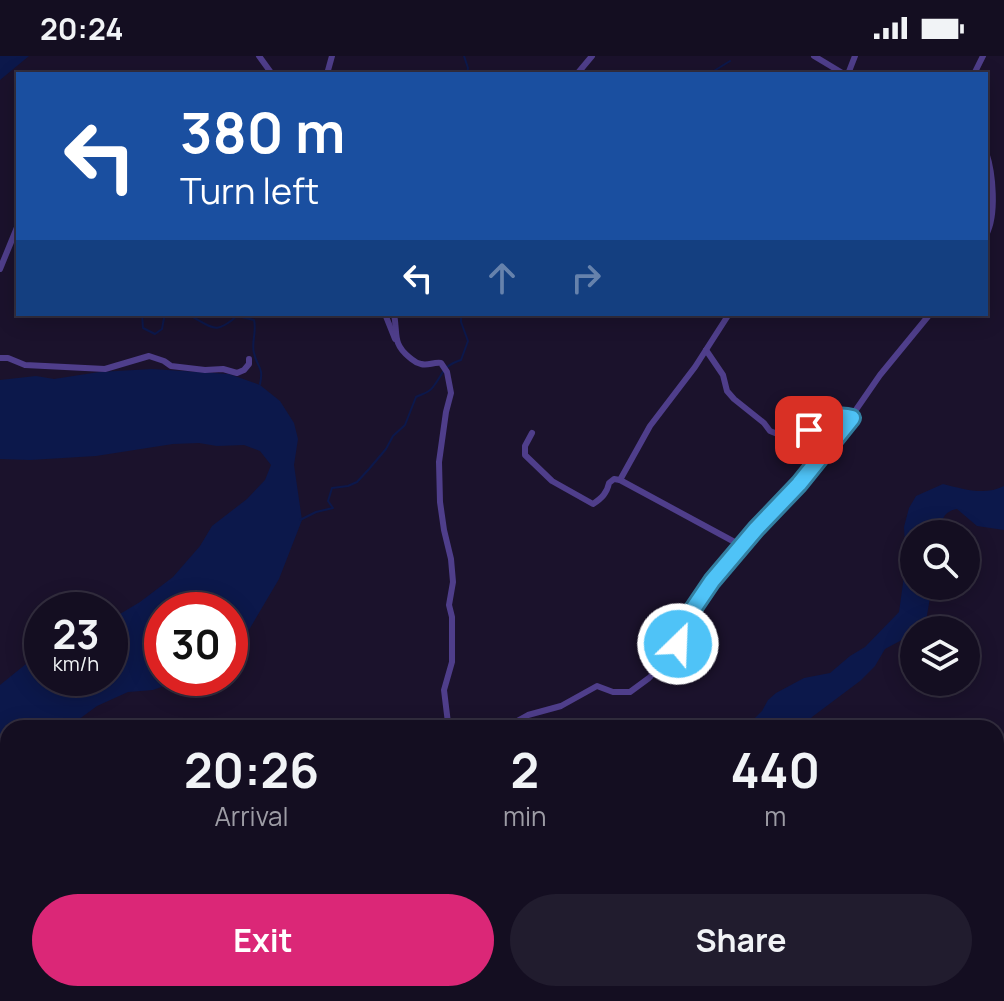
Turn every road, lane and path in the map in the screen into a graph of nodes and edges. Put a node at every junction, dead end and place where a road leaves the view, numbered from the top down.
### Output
1 (592, 56) edge
2 (814, 56) edge
3 (579, 72) edge
4 (842, 72) edge
5 (988, 173) edge
6 (990, 206) edge
7 (16, 230) edge
8 (988, 230) edge
9 (0, 269) edge
10 (386, 316) edge
11 (394, 316) edge
12 (728, 316) edge
13 (928, 316) edge
14 (395, 339) junction
15 (706, 350) junction
16 (0, 358) edge
17 (249, 359) dead end
18 (852, 418) junction
19 (532, 433) dead end
20 (620, 480) junction
21 (742, 546) junction
22 (448, 720) edge
23 (517, 720) edge

1 - 3 street
2 - 4 street
5 - 6 street
6 - 8 street
7 - 9 street
10 - 14 street
11 - 14 street
12 - 15 street
13 - 18 street
14 - 22 street
15 - 18 street
15 - 20 street
16 - 17 street
18 - 21 street
19 - 20 street
20 - 21 street
21 - 23 street

